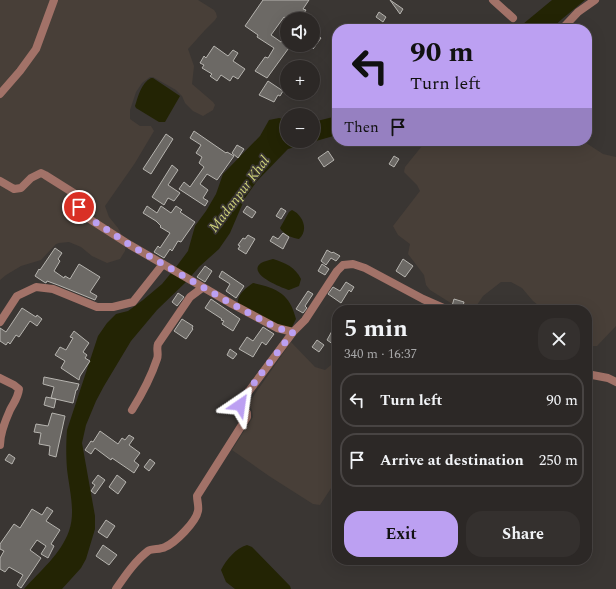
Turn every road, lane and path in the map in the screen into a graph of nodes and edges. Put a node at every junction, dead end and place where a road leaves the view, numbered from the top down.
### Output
1 (54, 0) edge
2 (493, 0) edge
3 (595, 0) edge
4 (513, 18) dead end
5 (567, 24) edge
6 (0, 94) edge
7 (0, 181) edge
8 (163, 264) junction
9 (202, 288) junction
10 (437, 305) edge
11 (0, 322) edge
12 (293, 332) junction
13 (592, 375) edge
14 (0, 378) edge
15 (616, 382) edge
16 (132, 410) dead end
17 (0, 445) edge
18 (116, 589) edge

1 - 6 street
2 - 4 street
3 - 5 street
7 - 8 street
8 - 9 street
8 - 11 street
9 - 12 street
9 - 16 street
10 - 12 street
12 - 18 street
13 - 15 street
14 - 17 street

